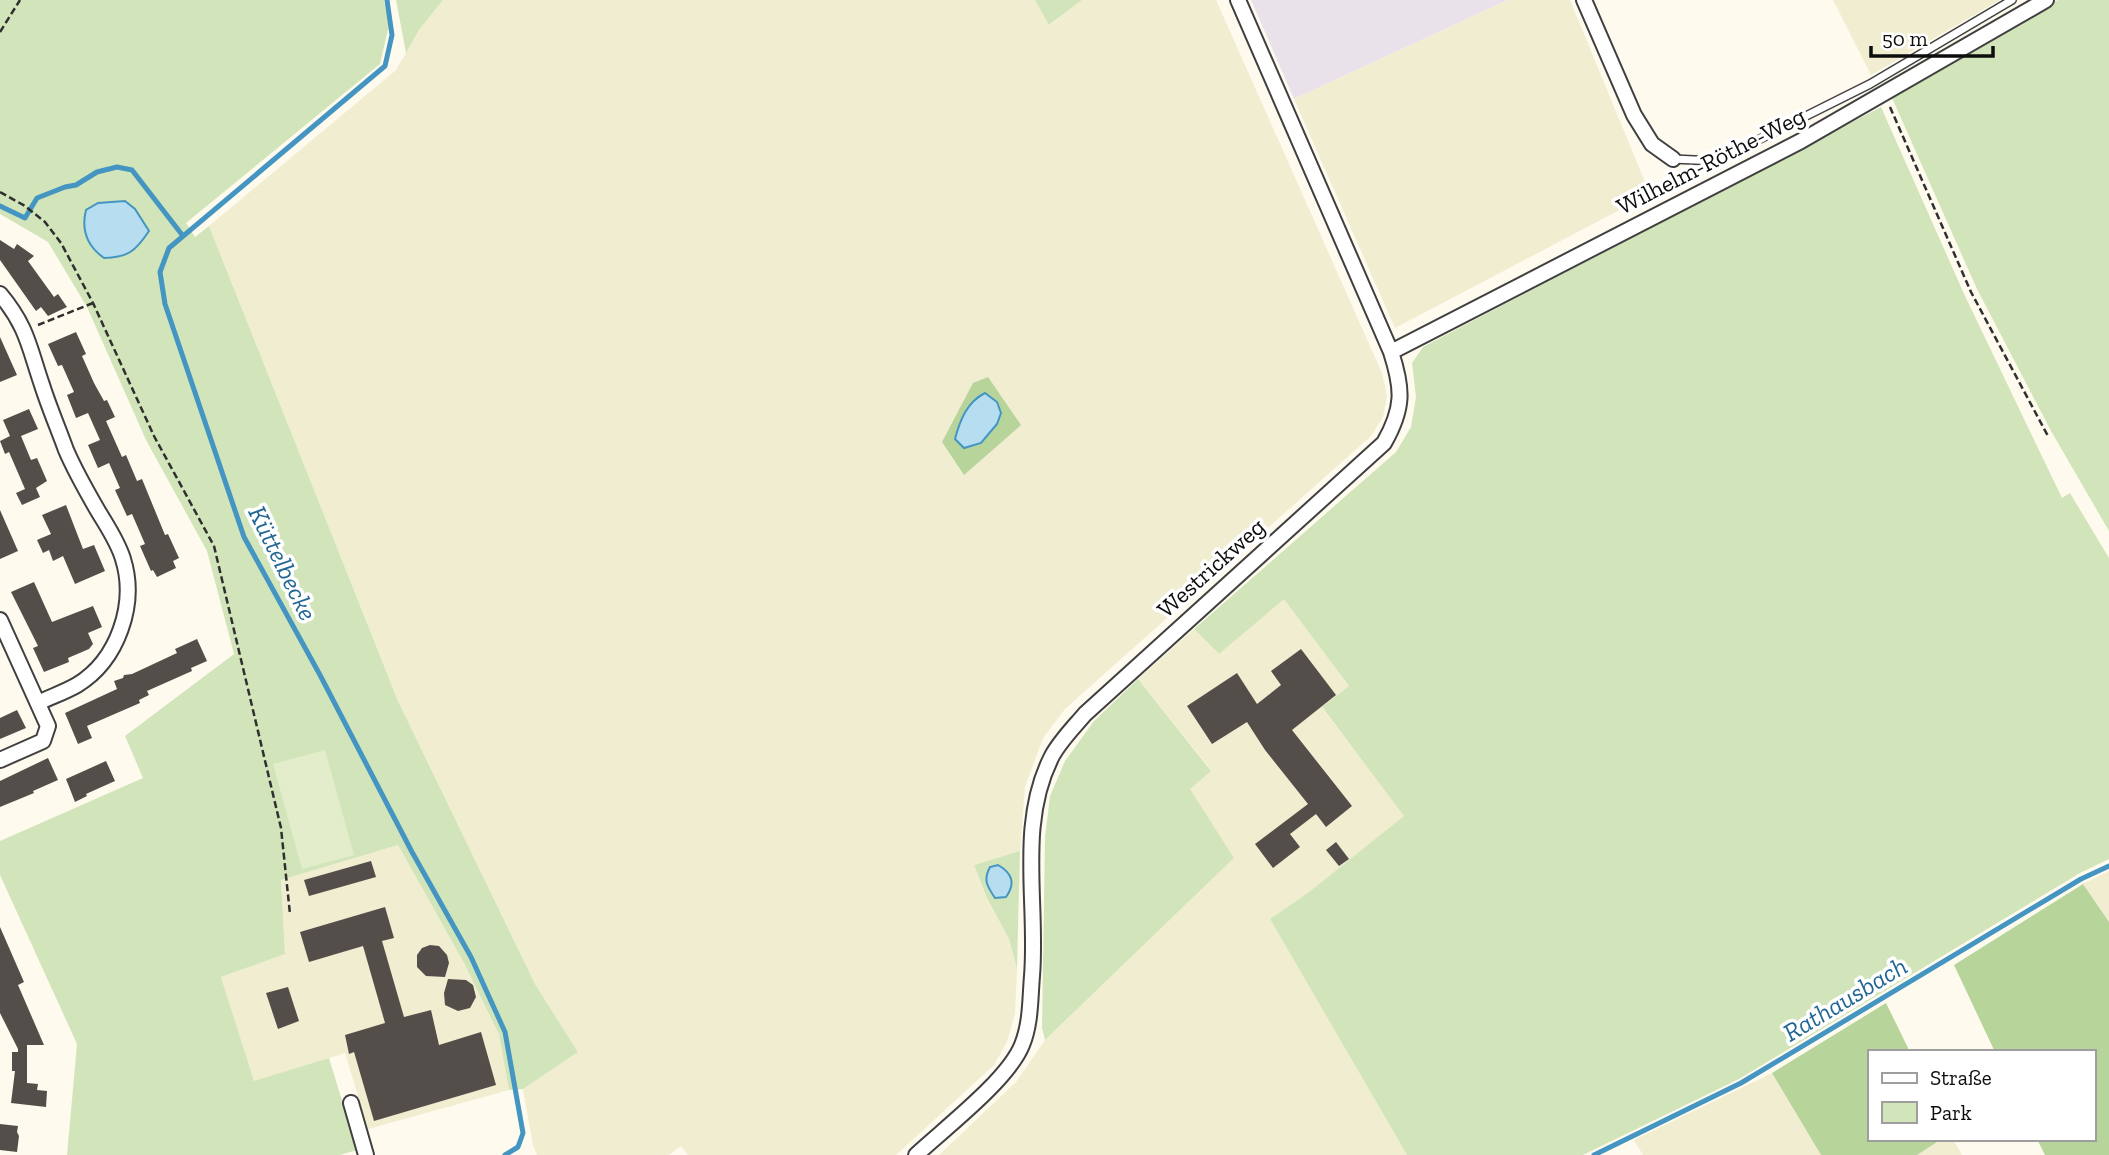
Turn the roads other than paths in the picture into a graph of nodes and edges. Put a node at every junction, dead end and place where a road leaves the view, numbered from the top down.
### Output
1 (1238, 0) edge
2 (1584, 0) edge
3 (2012, 0) edge
4 (2046, 0) edge
5 (1673, 159) joint
6 (0, 294) edge
7 (1391, 352) junction
8 (0, 620) edge
9 (37, 703) junction
10 (0, 760) edge
11 (351, 1103) dead end
12 (366, 1155) edge
13 (916, 1155) edge

1 - 7 street, Westrickweg
2 - 5 street
3 - 5 lane
4 - 7 street, Wilhelm-Röthe-Weg
6 - 9 street
7 - 13 street, Westrickweg
8 - 9 street
9 - 10 street
11 - 12 street

